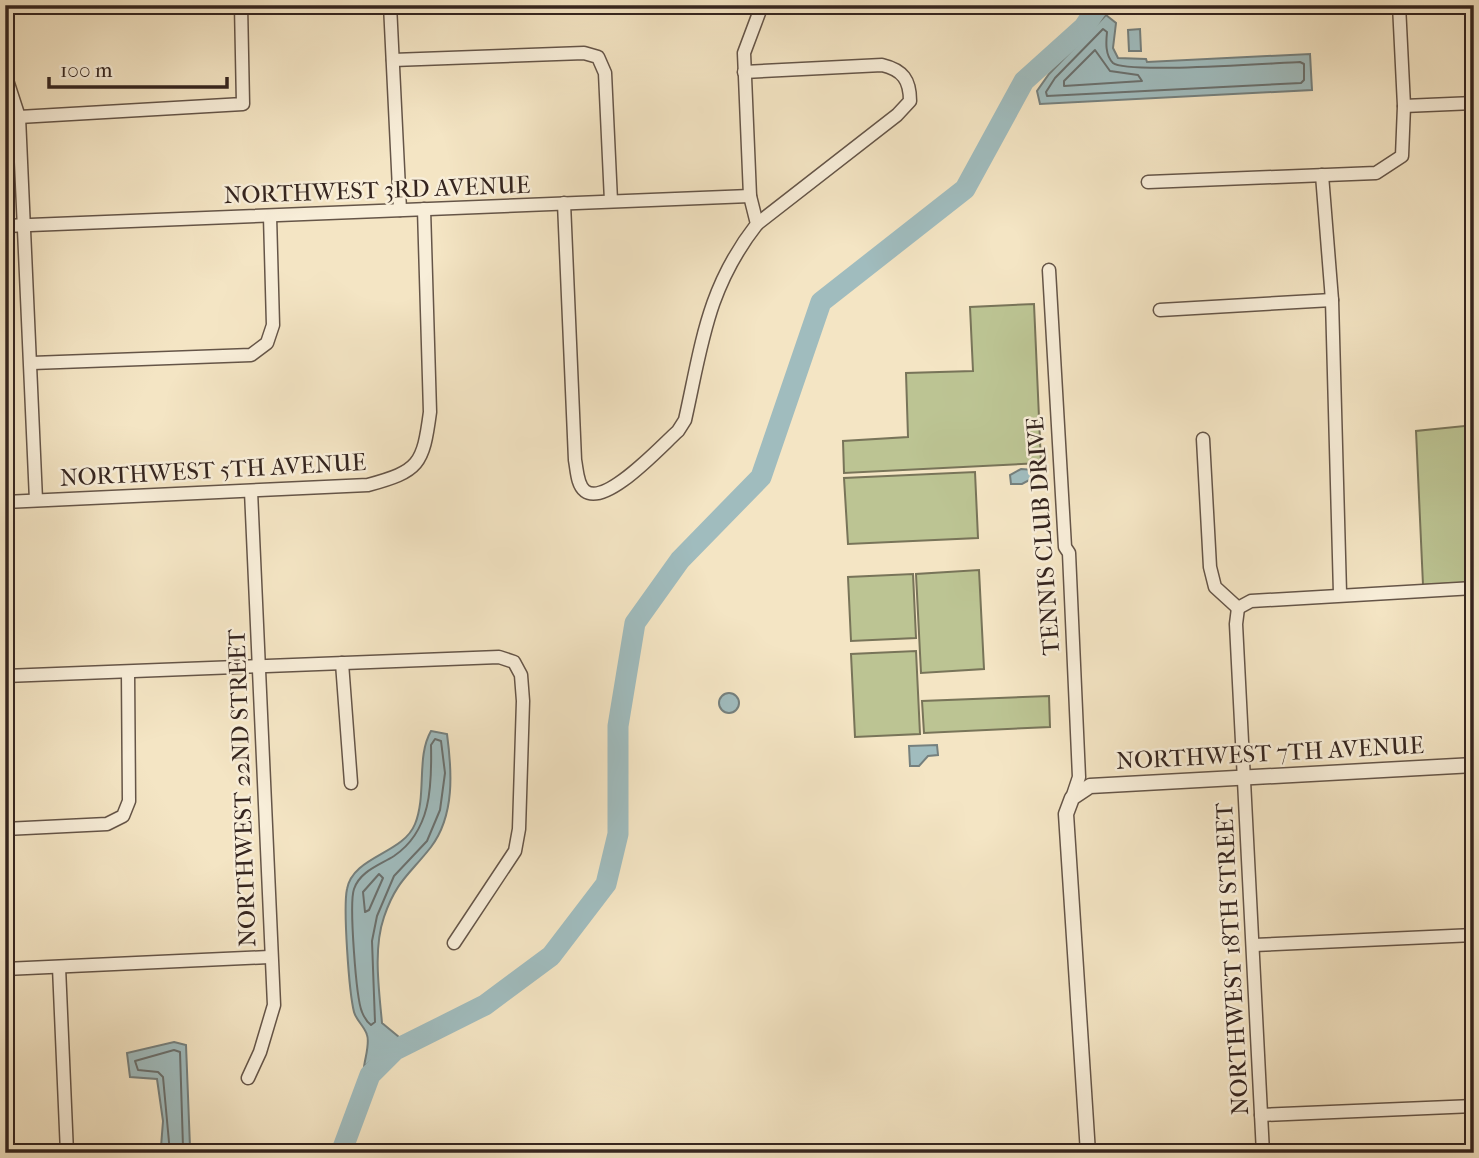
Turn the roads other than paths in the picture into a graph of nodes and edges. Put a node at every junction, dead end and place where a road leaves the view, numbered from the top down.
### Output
1 (241, 5) edge
2 (390, 5) edge
3 (762, 5) edge
4 (1399, 5) edge
5 (393, 60) junction
6 (744, 72) junction
7 (5, 74) edge
8 (1474, 103) edge
9 (1404, 106) junction
10 (19, 117) junction
11 (1322, 175) junction
12 (1148, 182) dead end
13 (750, 197) junction
14 (611, 201) junction
15 (564, 203) junction
16 (424, 209) junction
17 (400, 211) junction
18 (270, 216) junction
19 (757, 224) junction
20 (5, 226) edge
21 (26, 226) junction
22 (1049, 270) dead end
23 (1332, 300) junction
24 (1160, 310) dead end
25 (32, 363) junction
26 (1203, 439) dead end
27 (251, 491) junction
28 (36, 500) junction
29 (5, 502) edge
30 (1474, 588) edge
31 (1340, 593) junction
32 (1238, 608) junction
33 (342, 663) junction
34 (257, 665) junction
35 (128, 672) junction
36 (5, 676) edge
37 (1474, 765) edge
38 (1243, 776) junction
39 (351, 783) dead end
40 (1072, 798) junction
41 (5, 829) edge
42 (1474, 935) edge
43 (454, 943) dead end
44 (1254, 945) junction
45 (270, 957) junction
46 (59, 967) junction
47 (5, 969) edge
48 (248, 1078) dead end
49 (1474, 1106) edge
50 (1261, 1115) junction
51 (68, 1153) edge
52 (1088, 1153) edge
53 (1263, 1153) edge

1 - 10 street
2 - 5 street
3 - 6 street
4 - 9 street
5 - 14 street
5 - 17 street
6 - 13 street
6 - 19 street
7 - 10 street
8 - 9 street
9 - 11 street
10 - 21 street
11 - 12 street
11 - 23 street
13 - 14 street, NORTHWEST 3RD AVENUE
13 - 19 street
14 - 15 street, NORTHWEST 3RD AVENUE
15 - 16 street, NORTHWEST 3RD AVENUE
15 - 19 street
16 - 17 street, NORTHWEST 3RD AVENUE
16 - 27 street, NORTHWEST 5TH AVENUE
17 - 18 street, NORTHWEST 3RD AVENUE
18 - 21 street, NORTHWEST 3RD AVENUE
18 - 25 street
20 - 21 street, NORTHWEST 3RD AVENUE
21 - 25 street
22 - 40 street, TENNIS CLUB DRIVE
23 - 24 street
23 - 31 street
25 - 28 street
26 - 32 street
27 - 28 street, NORTHWEST 5TH AVENUE
27 - 34 street, NORTHWEST 22ND STREET
28 - 29 street, NORTHWEST 5TH AVENUE
30 - 31 street
31 - 32 street
32 - 38 street, NORTHWEST 18TH STREET
33 - 34 street
33 - 39 street
33 - 43 street
34 - 35 street
34 - 45 street, NORTHWEST 22ND STREET
35 - 36 street
35 - 41 street
37 - 38 street, NORTHWEST 7TH AVENUE
38 - 40 street, NORTHWEST 7TH AVENUE
38 - 44 street, NORTHWEST 18TH STREET
40 - 52 street
42 - 44 street
44 - 50 street, NORTHWEST 18TH STREET
45 - 46 street
45 - 48 street, NORTHWEST 22ND STREET
46 - 47 street
46 - 51 street
49 - 50 street
50 - 53 street, NORTHWEST 18TH STREET

